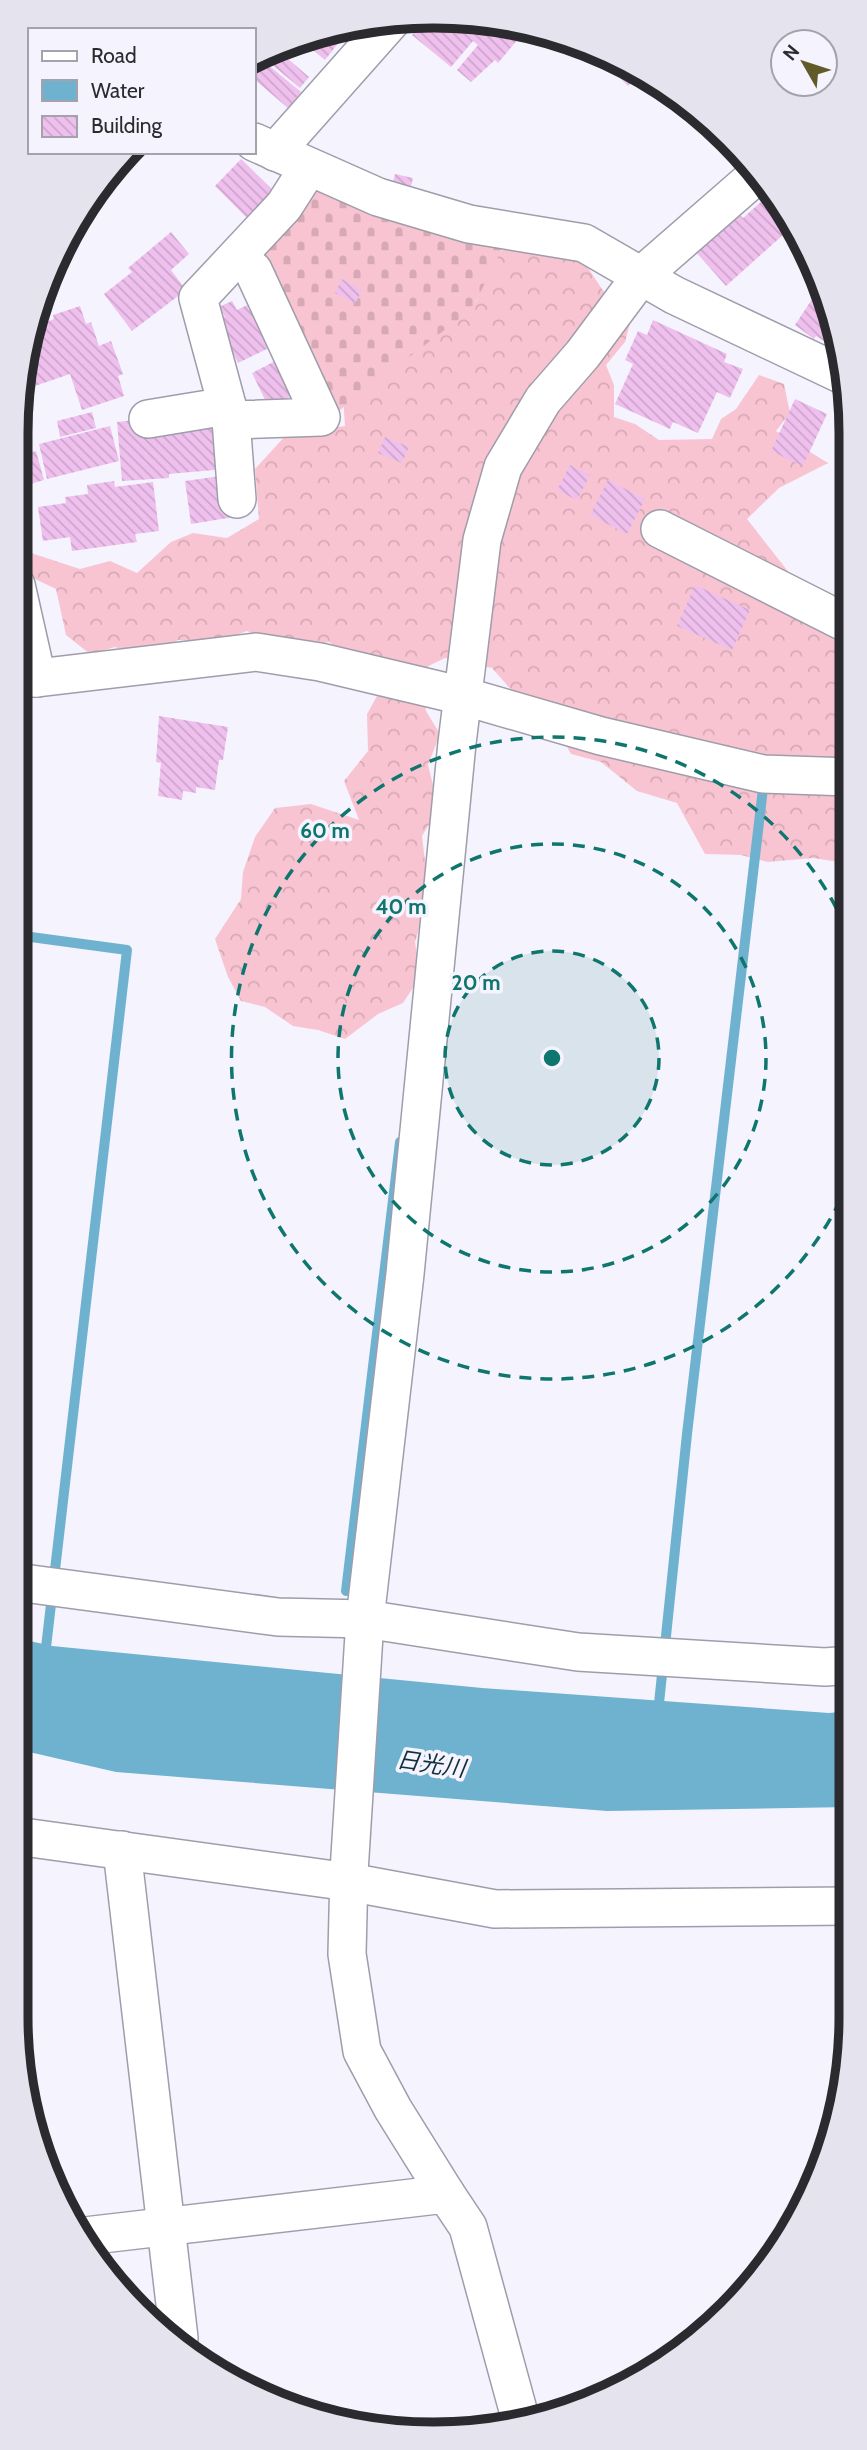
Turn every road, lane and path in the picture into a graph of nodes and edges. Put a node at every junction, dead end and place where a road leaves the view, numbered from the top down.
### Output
1 (381, 31) edge
2 (264, 147) edge
3 (309, 167) junction
4 (750, 181) edge
5 (236, 258) junction
6 (641, 276) junction
7 (834, 371) edge
8 (229, 413) junction
9 (148, 419) dead end
10 (237, 499) dead end
11 (660, 529) dead end
12 (839, 619) edge
13 (28, 678) edge
14 (463, 696) junction
15 (839, 777) edge
16 (28, 1584) edge
17 (364, 1625) junction
18 (839, 1666) edge
19 (28, 1838) edge
20 (122, 1850) junction
21 (349, 1877) junction
22 (839, 1906) edge
23 (446, 2194) junction
24 (166, 2227) junction
25 (92, 2235) edge
26 (178, 2331) edge
27 (519, 2413) edge

1 - 2 street
2 - 3 street
3 - 5 street
3 - 6 street
4 - 6 street
5 - 8 street
5 - 8 street
6 - 7 street
6 - 14 street
8 - 9 street
8 - 10 street
11 - 12 street
13 - 14 street
14 - 15 street
14 - 17 street
16 - 17 street
17 - 18 street
17 - 21 street
19 - 20 street
20 - 21 street
20 - 24 street
21 - 22 street
21 - 23 street
23 - 24 street
23 - 27 street
24 - 25 street
24 - 26 street

